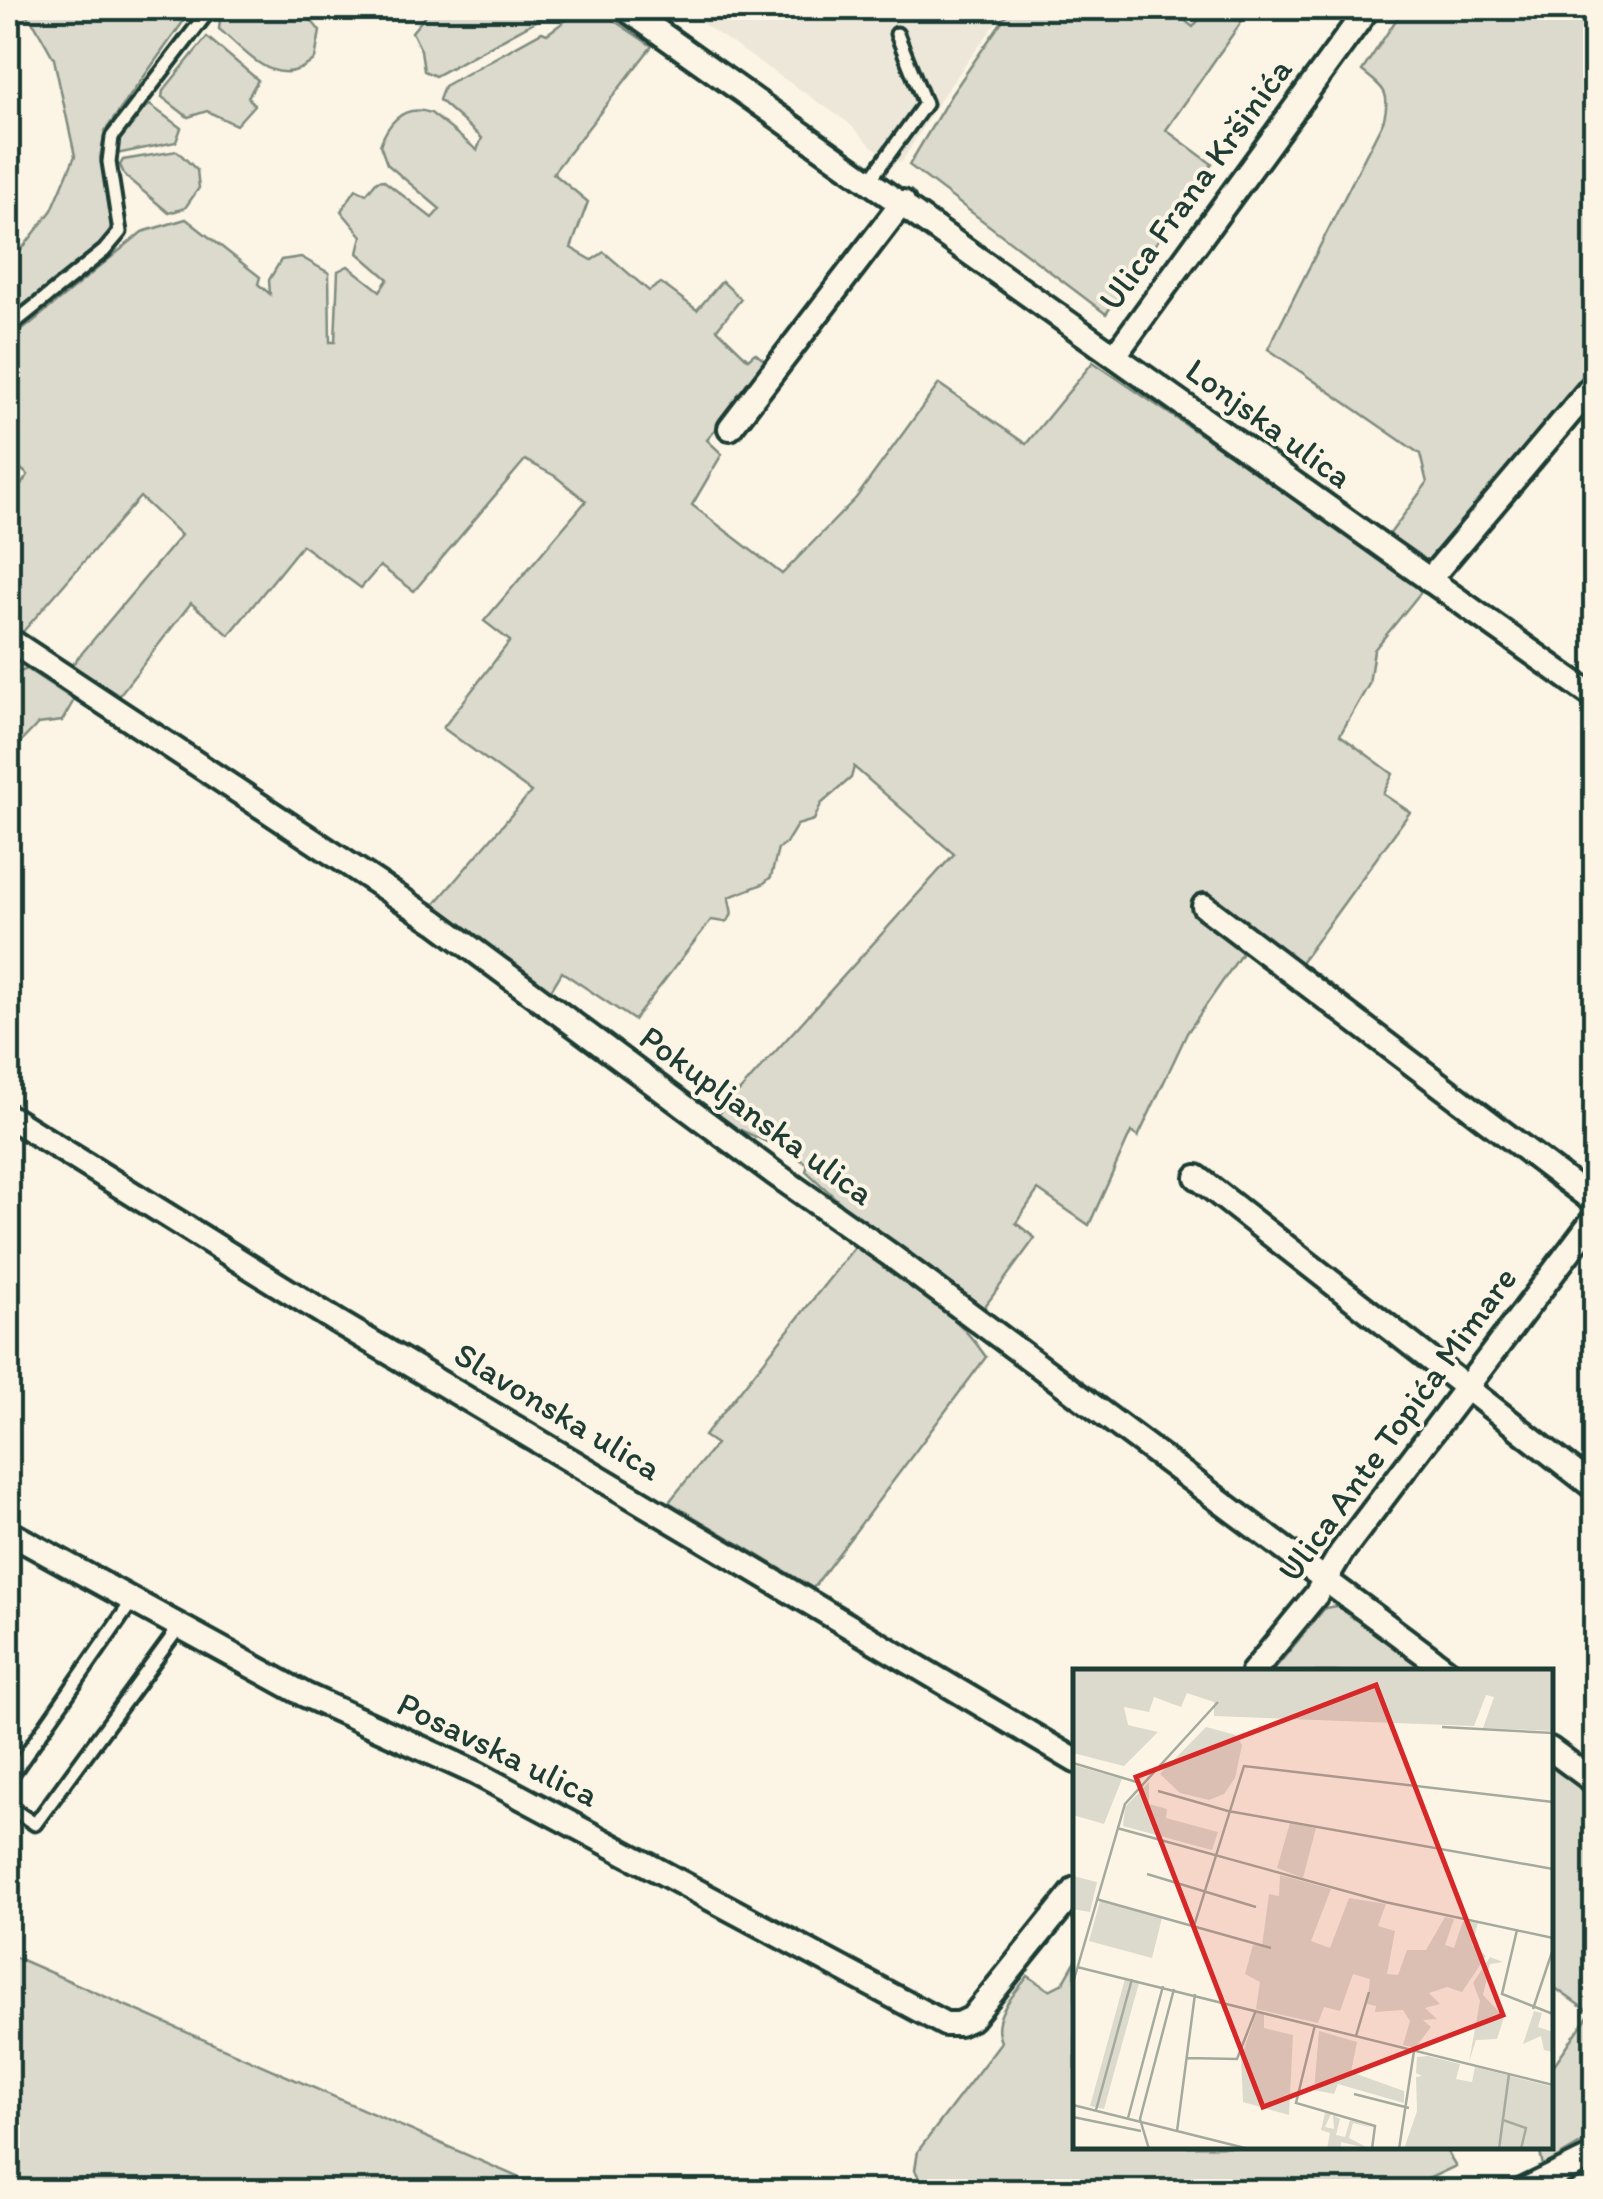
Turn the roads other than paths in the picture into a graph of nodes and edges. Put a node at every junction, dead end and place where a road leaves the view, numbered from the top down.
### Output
1 (211, 8) edge
2 (625, 8) edge
3 (1368, 8) edge
4 (897, 34) dead end
5 (870, 180) junction
6 (902, 202) junction
7 (8, 328) edge
8 (1115, 355) junction
9 (1596, 382) edge
10 (730, 428) dead end
11 (1429, 580) junction
12 (8, 639) edge
13 (1596, 698) edge
14 (1204, 906) dead end
15 (8, 1116) edge
16 (1198, 1177) dead end
17 (1596, 1203) edge
18 (1596, 1216) edge
19 (1465, 1387) junction
20 (1596, 1489) edge
21 (8, 1532) edge
22 (1327, 1579) junction
23 (133, 1600) junction
24 (180, 1626) junction
25 (1254, 1669) edge
26 (1444, 1669) edge
27 (1553, 1751) edge
28 (1073, 1759) edge
29 (8, 1780) edge
30 (1596, 1783) edge
31 (8, 1806) edge
32 (1073, 1893) edge
33 (1595, 2158) edge
34 (1520, 2192) edge

1 - 7 lane
2 - 5 street, Lonjska ulica
3 - 8 street, Ulica Frana Kršinića
4 - 5 lane
5 - 6 street, Lonjska ulica
6 - 8 street, Lonjska ulica
6 - 10 street
8 - 11 street, Lonjska ulica
9 - 11 street
11 - 13 street, Lonjska ulica
12 - 22 street, Pokupljanska ulica
14 - 17 street
15 - 28 street, Slavonska ulica
16 - 19 street
18 - 19 street, Ulica Ante Topića Mimare
19 - 20 street
19 - 22 street, Ulica Ante Topića Mimare
21 - 23 street, Posavska ulica
22 - 25 street, Ulica Ante Topića Mimare
22 - 26 street, Pokupljanska ulica
23 - 24 street, Posavska ulica
23 - 29 lane
24 - 31 lane
24 - 32 street, Posavska ulica
27 - 30 street
33 - 34 street

